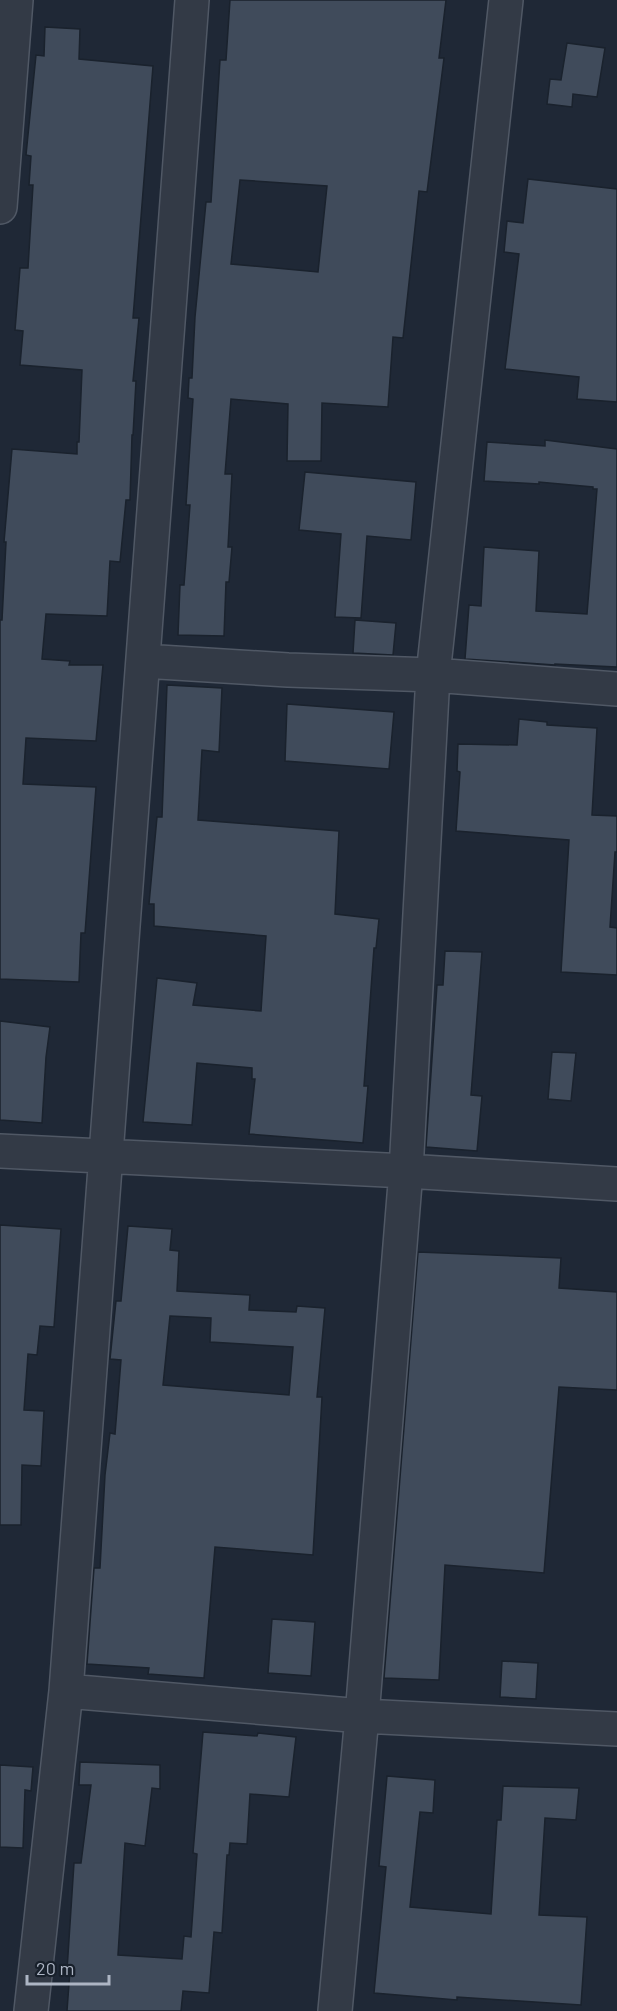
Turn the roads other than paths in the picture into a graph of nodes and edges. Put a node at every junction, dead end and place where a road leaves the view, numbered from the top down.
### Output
1 (16, 0) edge
2 (192, 0) edge
3 (506, 0) edge
4 (0, 207) edge
5 (143, 661) junction
6 (433, 675) junction
7 (617, 688) edge
8 (0, 1151) edge
9 (105, 1156) junction
10 (406, 1171) junction
11 (617, 1184) edge
12 (66, 1691) junction
13 (362, 1716) junction
14 (617, 1729) edge
15 (32, 2011) edge
16 (335, 2011) edge

1 - 4 street
2 - 5 street
3 - 6 street
5 - 6 street
5 - 9 street
6 - 7 street
6 - 10 street
8 - 9 street
9 - 10 street
9 - 12 street
10 - 11 street
10 - 13 street
12 - 13 street
12 - 15 street
13 - 14 street
13 - 16 street

